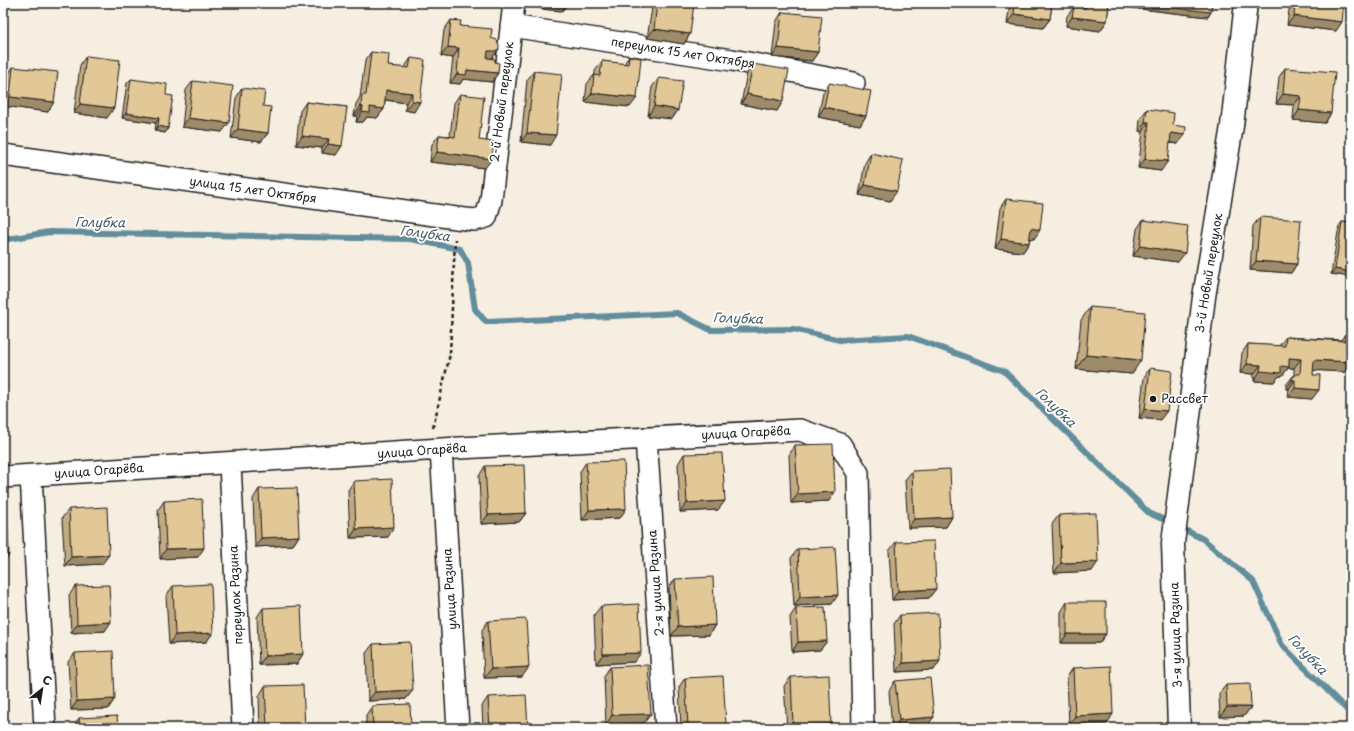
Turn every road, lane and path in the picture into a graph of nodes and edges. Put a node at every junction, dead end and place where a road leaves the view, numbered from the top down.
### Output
1 (514, 3) edge
2 (1246, 3) edge
3 (511, 26) junction
4 (854, 82) dead end
5 (3, 155) edge
6 (491, 200) joint
7 (455, 240) dead end
8 (646, 438) junction
9 (434, 450) junction
10 (230, 463) junction
11 (3, 476) edge
12 (31, 476) junction
13 (1173, 543) joint
14 (45, 728) edge
15 (243, 728) edge
16 (458, 728) edge
17 (666, 728) edge
18 (863, 728) edge
19 (1179, 728) edge

1 - 3 street, 2-й Новый переулок
2 - 13 street, 3-й Новый переулок
3 - 4 street, переулок 15 лет Октября
3 - 6 street, 2-й Новый переулок
5 - 6 street, улица 15 лет Октября
7 - 9 path
8 - 9 street, улица Огарёва
8 - 17 street, 2-я улица Разина
8 - 18 street, улица Огарёва
9 - 10 street, улица Огарёва
9 - 16 street, улица Разина
10 - 12 street, улица Огарёва
10 - 15 street, переулок Разина
11 - 12 street, улица Огарёва
12 - 14 street
13 - 19 street, 3-я улица Разина

